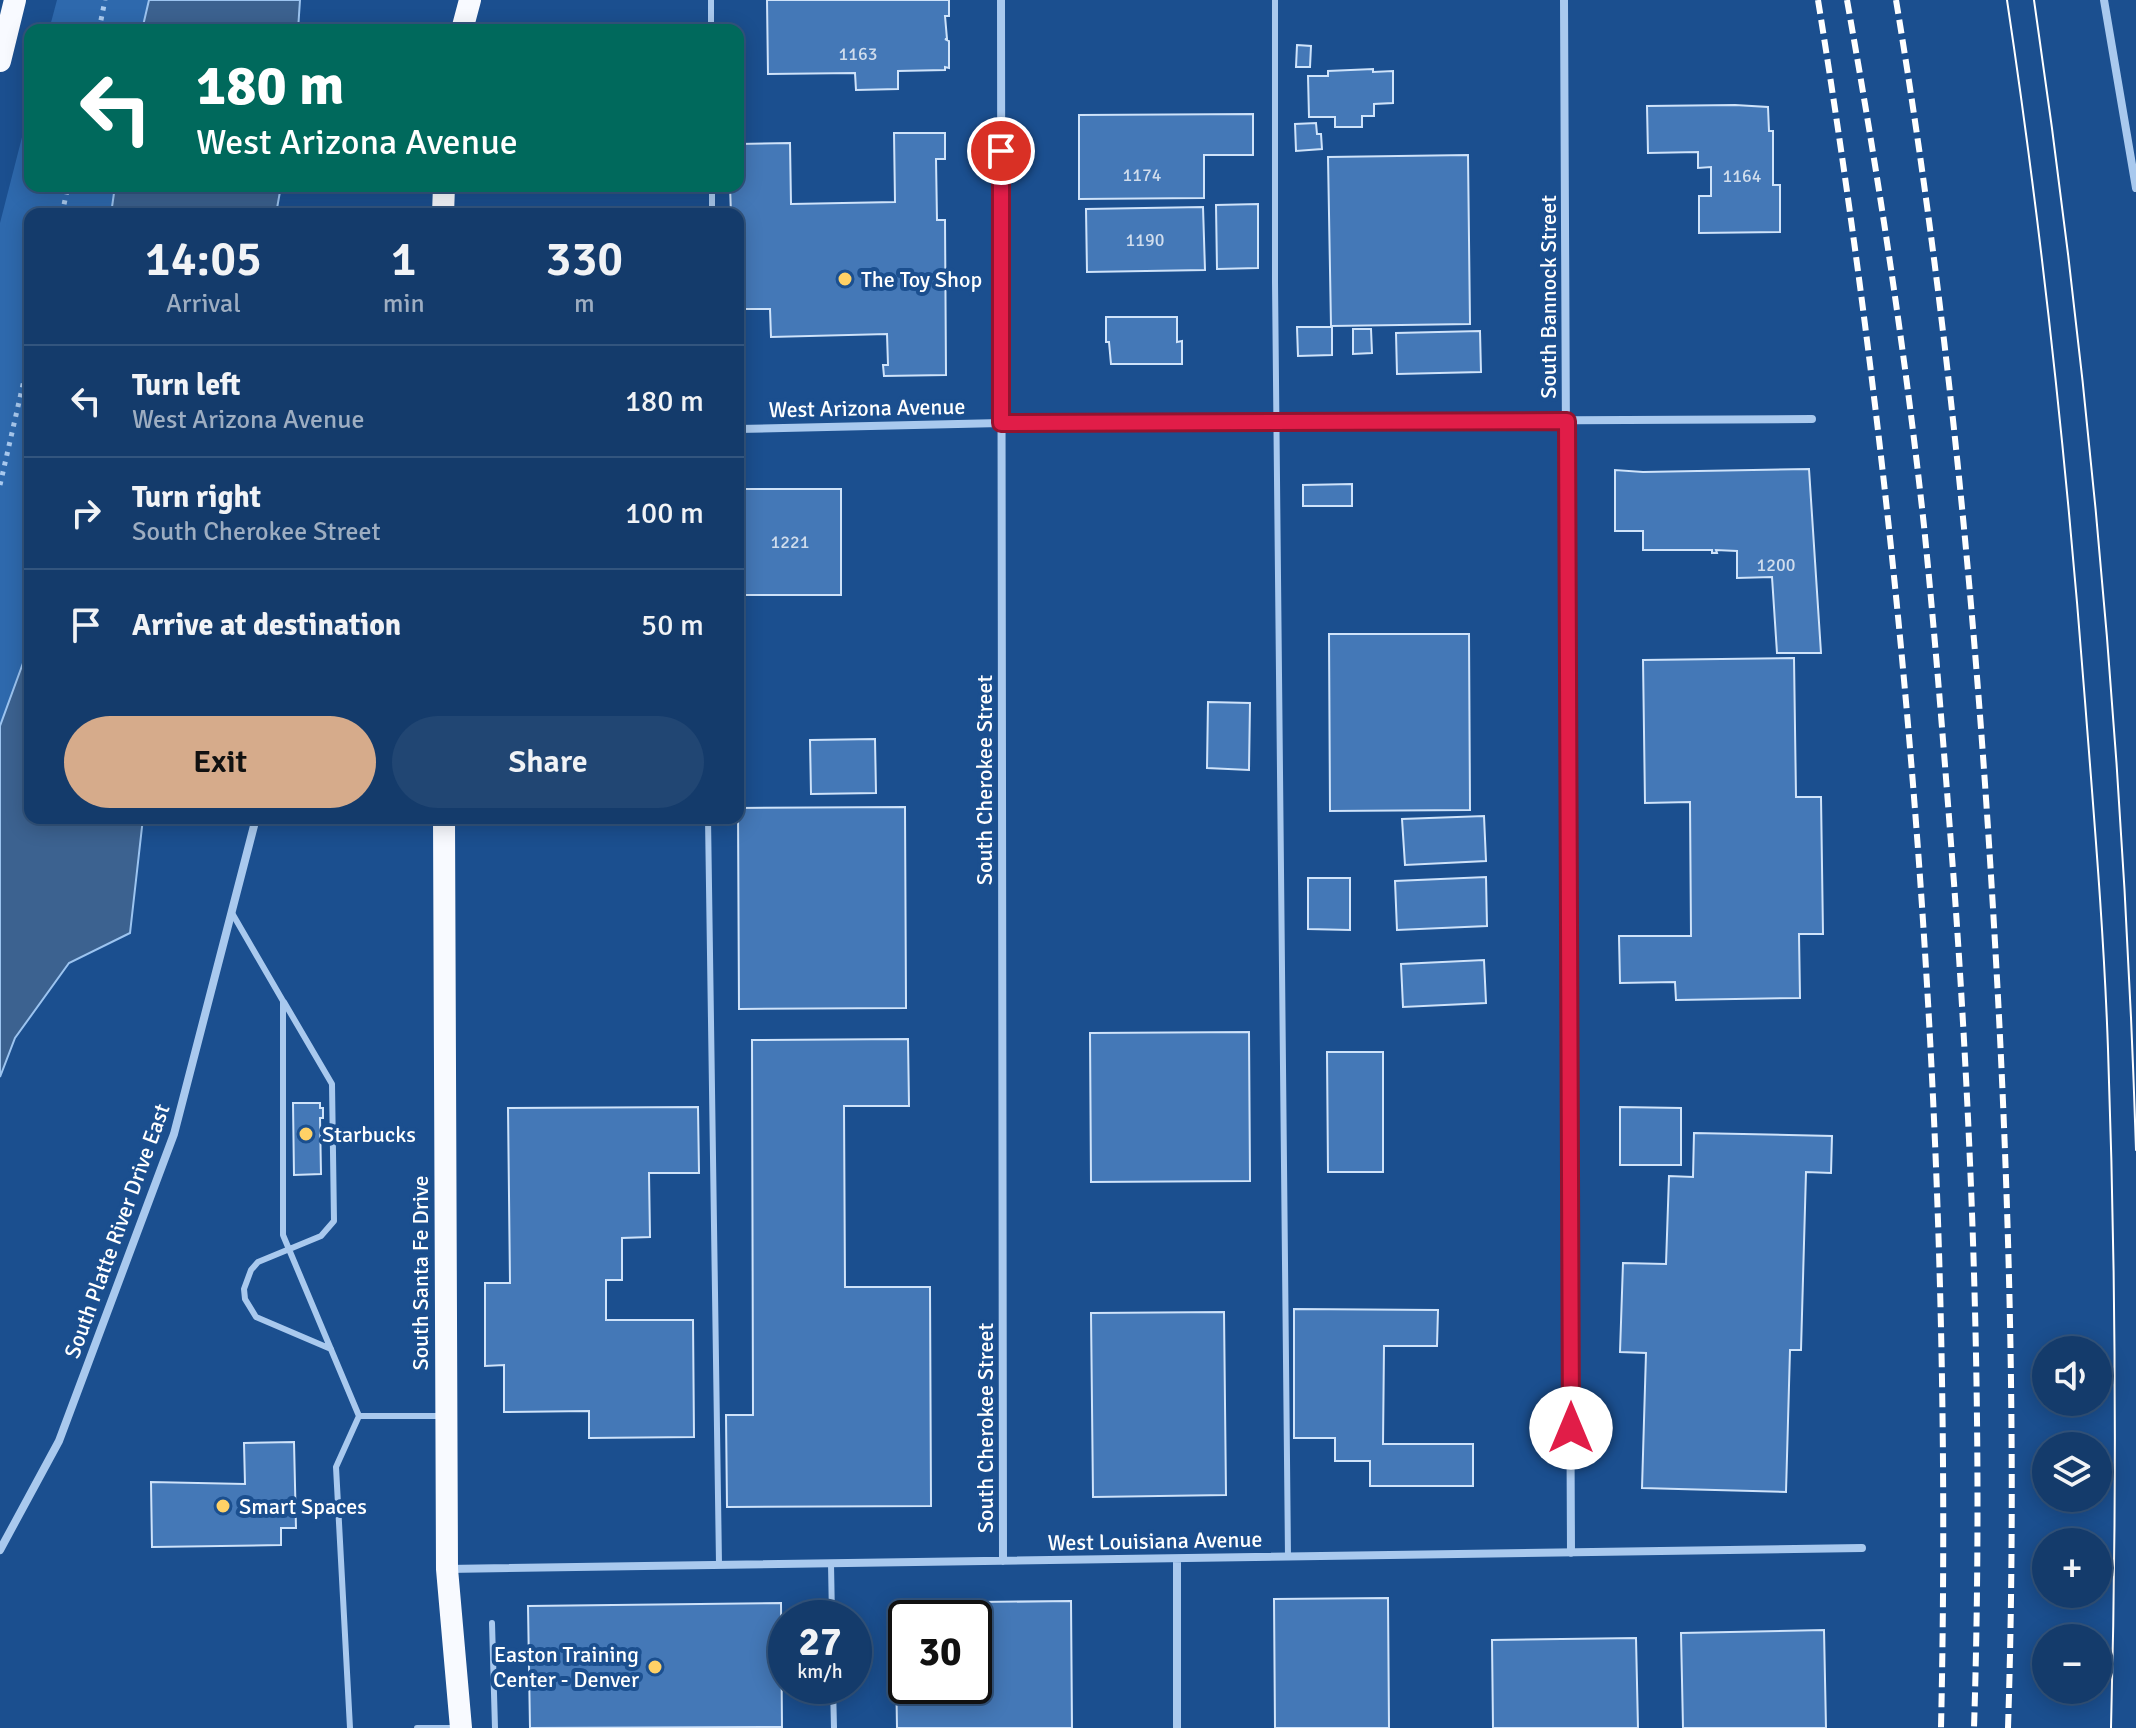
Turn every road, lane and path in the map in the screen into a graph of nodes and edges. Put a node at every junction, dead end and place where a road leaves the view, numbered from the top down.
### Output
1 (15, 0) edge
2 (105, 0) edge
3 (470, 0) edge
4 (711, 0) edge
5 (1001, 0) edge
6 (1275, 0) edge
7 (1564, 0) edge
8 (2104, 0) edge
9 (100, 24) edge
10 (464, 24) edge
11 (711, 24) edge
12 (0, 61) edge
13 (2136, 188) edge
14 (24, 380) edge
15 (1812, 419) dead end
16 (1567, 421) junction
17 (1277, 422) junction
18 (1001, 423) junction
19 (744, 429) edge
20 (0, 485) edge
21 (254, 824) edge
22 (444, 824) edge
23 (708, 824) edge
24 (232, 913) junction
25 (283, 1001) junction
26 (289, 1249) junction
27 (331, 1349) junction
28 (359, 1416) junction
29 (447, 1416) junction
30 (1862, 1548) dead end
31 (0, 1550) edge
32 (1571, 1553) junction
33 (1288, 1557) junction
34 (1177, 1559) junction
35 (1003, 1561) junction
36 (719, 1564) junction
37 (831, 1564) junction
38 (447, 1569) junction
39 (832, 1600) edge
40 (492, 1623) dead end
41 (833, 1704) edge
42 (350, 1728) edge
43 (417, 1728) edge
44 (461, 1728) edge
45 (495, 1728) edge
46 (834, 1728) edge
47 (1177, 1728) edge

1 - 12 highway
2 - 9 path
3 - 10 highway
4 - 11 lane
5 - 18 street, South Cherokee Street
6 - 17 lane
7 - 16 street, South Bannock Street
8 - 13 street
14 - 20 path
15 - 16 street, West Arizona Avenue
16 - 17 street, West Arizona Avenue
16 - 32 street, South Bannock Street
17 - 18 street, West Arizona Avenue
17 - 33 lane
18 - 19 street, West Arizona Avenue
18 - 35 street, South Cherokee Street
21 - 24 street, South Platte River Drive East
22 - 29 highway, South Santa Fe Drive
23 - 36 lane
24 - 25 lane
24 - 31 street, South Platte River Drive East
25 - 26 lane
25 - 26 lane
26 - 27 lane
26 - 27 lane
27 - 28 lane
28 - 29 lane
28 - 42 lane
29 - 38 highway, South Santa Fe Drive
30 - 32 street, West Louisiana Avenue
32 - 33 street, West Louisiana Avenue
33 - 34 street, West Louisiana Avenue
34 - 35 street, West Louisiana Avenue
34 - 47 street
35 - 37 street, West Louisiana Avenue
36 - 37 street, West Louisiana Avenue
36 - 38 street, West Louisiana Avenue
37 - 39 lane
38 - 44 highway, South Santa Fe Drive
40 - 45 lane
41 - 46 lane
43 - 44 lane

